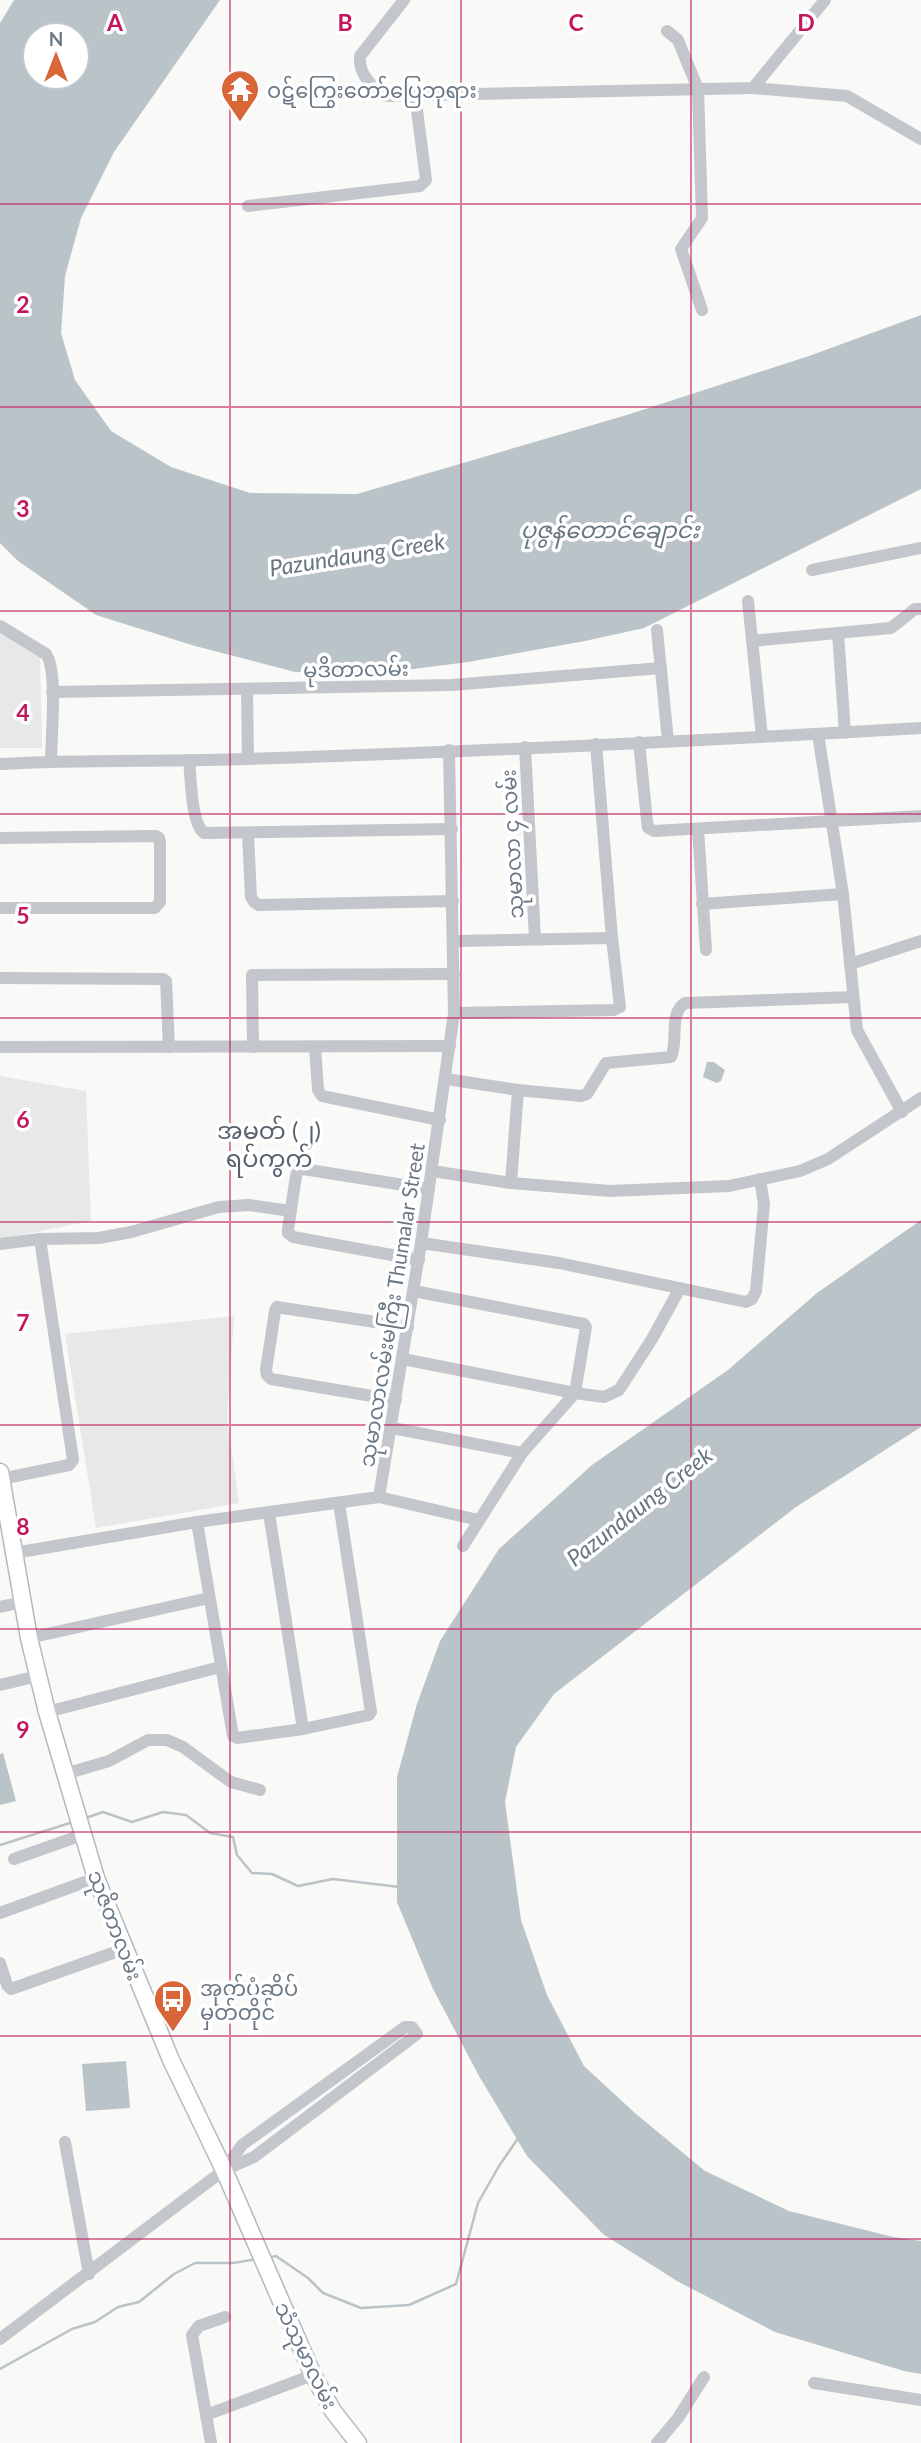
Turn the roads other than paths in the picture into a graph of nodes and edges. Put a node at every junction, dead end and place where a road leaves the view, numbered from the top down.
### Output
1 (404, 0) edge
2 (825, 0) edge
3 (667, 31) dead end
4 (752, 88) junction
5 (698, 89) junction
6 (415, 95) junction
7 (921, 139) edge
8 (248, 206) dead end
9 (702, 310) dead end
10 (921, 548) edge
11 (811, 570) dead end
12 (748, 601) dead end
13 (921, 609) edge
14 (0, 626) edge
15 (657, 630) dead end
16 (838, 633) junction
17 (752, 641) junction
18 (661, 668) junction
19 (247, 689) junction
20 (52, 692) junction
21 (921, 728) edge
22 (845, 733) junction
23 (818, 734) junction
24 (762, 737) junction
25 (668, 741) junction
26 (639, 742) junction
27 (596, 744) junction
28 (525, 747) junction
29 (449, 750) junction
30 (248, 759) junction
31 (189, 760) junction
32 (51, 761) junction
33 (0, 764) edge
34 (921, 816) edge
35 (831, 820) junction
36 (452, 829) junction
37 (698, 829) junction
38 (248, 834) junction
39 (0, 838) edge
40 (843, 894) junction
41 (453, 901) junction
42 (702, 904) junction
43 (0, 908) edge
44 (612, 938) junction
45 (536, 939) junction
46 (921, 941) edge
47 (454, 942) junction
48 (706, 950) dead end
49 (850, 964) junction
50 (454, 974) junction
51 (0, 978) edge
52 (853, 996) junction
53 (454, 1013) junction
54 (450, 1046) junction
55 (0, 1047) edge
56 (169, 1047) junction
57 (253, 1047) junction
58 (315, 1047) junction
59 (446, 1079) junction
60 (518, 1090) junction
61 (921, 1098) edge
62 (902, 1112) junction
63 (440, 1120) junction
64 (432, 1171) junction
65 (760, 1179) junction
66 (511, 1183) junction
67 (429, 1189) junction
68 (291, 1210) junction
69 (40, 1239) junction
70 (421, 1242) junction
71 (0, 1244) edge
72 (419, 1260) junction
73 (680, 1289) junction
74 (414, 1292) junction
75 (408, 1327) junction
76 (403, 1359) junction
77 (575, 1394) junction
78 (396, 1400) junction
79 (392, 1428) junction
80 (522, 1453) junction
81 (1, 1476) edge
82 (379, 1497) junction
83 (339, 1503) junction
84 (269, 1513) junction
85 (478, 1520) junction
86 (197, 1522) junction
87 (463, 1546) dead end
88 (14, 1553) junction
89 (209, 1598) junction
90 (23, 1602) junction
91 (0, 1607) edge
92 (29, 1638) junction
93 (220, 1667) junction
94 (38, 1676) junction
95 (0, 1685) edge
96 (47, 1712) junction
97 (303, 1729) junction
98 (65, 1774) junction
99 (260, 1790) dead end
100 (82, 1833) junction
101 (14, 1859) dead end
102 (96, 1878) junction
103 (0, 1913) edge
104 (124, 1949) junction
105 (0, 1964) edge
106 (285, 2114) junction
107 (294, 2126) junction
108 (65, 2142) dead end
109 (223, 2170) junction
110 (254, 2245) joint
111 (89, 2274) junction
112 (225, 2317) dead end
113 (0, 2340) edge
114 (313, 2375) junction
115 (704, 2377) dead end
116 (814, 2383) dead end
117 (921, 2400) edge
118 (206, 2415) junction
119 (211, 2443) edge
120 (358, 2443) edge
121 (657, 2443) edge

1 - 6 street
2 - 4 street
3 - 5 street
4 - 5 street
4 - 7 street
5 - 6 street
5 - 9 street
6 - 8 street
10 - 11 street
12 - 17 street
13 - 16 street
14 - 20 street
15 - 18 street
16 - 17 street
16 - 22 street
17 - 24 street
18 - 19 street, မုဒိတာလမ်း
18 - 25 street
19 - 20 street, မုဒိတာလမ်း
19 - 30 street
20 - 32 street
21 - 22 street
22 - 23 street
23 - 24 street
23 - 35 street
24 - 25 street
25 - 26 street
26 - 27 street
26 - 37 street
27 - 28 street
27 - 44 street
28 - 29 street
28 - 45 street, သုမာလာ ၄ လမ်း
29 - 30 street
29 - 36 street, သုမာလာလမ်းမကြီး Thumalar Street
30 - 31 street
31 - 32 street
31 - 38 street
32 - 33 street
34 - 35 street
35 - 37 street
35 - 40 street
36 - 38 street
36 - 41 street, သုမာလာလမ်းမကြီး Thumalar Street
37 - 42 street
38 - 41 street
39 - 43 street
40 - 42 street
40 - 49 street
41 - 47 street, သုမာလာလမ်းမကြီး Thumalar Street
42 - 48 street
44 - 45 street
44 - 53 street
45 - 47 street
46 - 49 street
47 - 50 street, သုမာလာလမ်းမကြီး Thumalar Street
49 - 52 street
50 - 53 street, သုမာလာလမ်းမကြီး Thumalar Street
50 - 57 street
51 - 56 street
52 - 60 street
52 - 62 street
53 - 54 street, သုမာလာလမ်းမကြီး Thumalar Street
54 - 58 street
54 - 59 street, သုမာလာလမ်းမကြီး Thumalar Street
55 - 56 street
56 - 57 street
57 - 58 street
58 - 63 street
59 - 60 street
59 - 63 street, သုမာလာလမ်းမကြီး Thumalar Street
60 - 66 street
61 - 62 street
62 - 65 street
63 - 64 street, သုမာလာလမ်းမကြီး Thumalar Street
64 - 66 street
64 - 67 street, သုမာလာလမ်းမကြီး Thumalar Street
65 - 66 street
65 - 73 street
67 - 68 street
67 - 70 street, သုမာလာလမ်းမကြီး Thumalar Street
68 - 69 street
68 - 72 street
69 - 71 street
69 - 81 street
70 - 72 street, သုမာလာလမ်းမကြီး Thumalar Street
70 - 73 street
72 - 74 street, သုမာလာလမ်းမကြီး Thumalar Street
73 - 77 street
74 - 75 street, သုမာလာလမ်းမကြီး Thumalar Street
74 - 77 street
75 - 76 street, သုမာလာလမ်းမကြီး Thumalar Street
75 - 78 street
76 - 77 street
76 - 78 street, သုမာလာလမ်းမကြီး Thumalar Street
77 - 80 street
78 - 79 street, သုမာလာလမ်းမကြီး Thumalar Street
79 - 80 street
79 - 82 street, သုမာလာလမ်းမကြီး Thumalar Street
80 - 85 street
81 - 88 main road
82 - 83 street, သုမာလာလမ်းမကြီး Thumalar Street
82 - 85 street
83 - 84 street, သုမာလာလမ်းမကြီး Thumalar Street
83 - 97 street
84 - 86 street, သုမာလာလမ်းမကြီး Thumalar Street
84 - 97 street
85 - 87 street
86 - 88 street, သုမာလာလမ်းမကြီး Thumalar Street
86 - 89 street
88 - 90 main road
89 - 92 street
89 - 93 street
90 - 91 street
90 - 92 main road
92 - 94 main road
93 - 96 street
93 - 97 street
94 - 95 street
94 - 96 main road
96 - 98 main road
98 - 99 street
98 - 100 main road, သုဇိတာလမ်း
100 - 101 street
100 - 102 main road, သုဇိတာလမ်း
102 - 103 street
102 - 104 main road, သုဇိတာလမ်း
104 - 105 street
104 - 109 main road, သုဇိတာလမ်း
106 - 107 street
106 - 107 street
106 - 109 street
107 - 109 street
108 - 111 street
109 - 110 main road, သုဇိတာလမ်း
109 - 111 street
110 - 114 main road, သံသုမာလမ်း
111 - 113 street
112 - 118 street
114 - 118 street
114 - 120 main road, သံသုမာလမ်း
115 - 121 street
116 - 117 street
118 - 119 street

